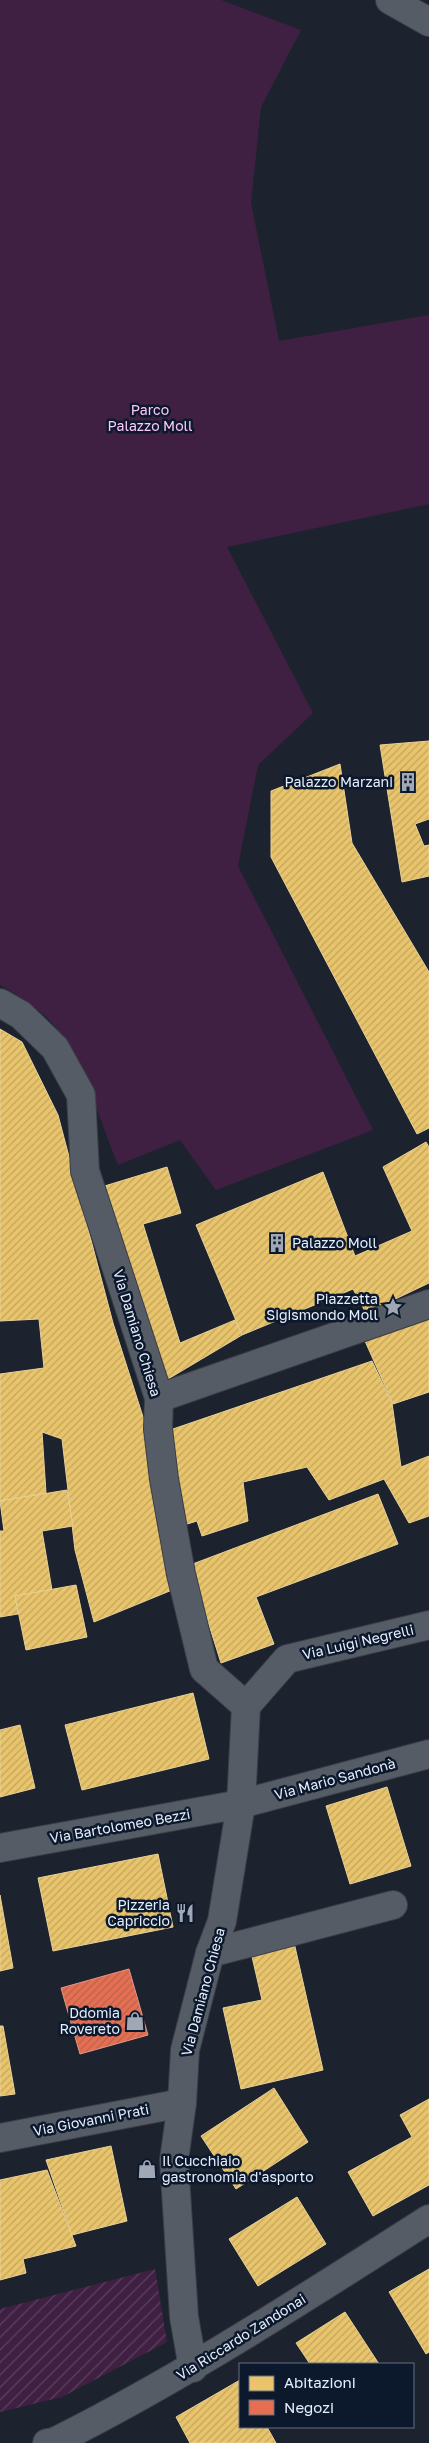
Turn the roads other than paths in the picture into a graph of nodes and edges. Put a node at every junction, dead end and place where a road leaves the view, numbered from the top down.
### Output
1 (390, 0) edge
2 (429, 22) edge
3 (0, 1003) edge
4 (429, 1304) edge
5 (158, 1398) junction
6 (429, 1625) edge
7 (246, 1706) junction
8 (429, 1754) edge
9 (241, 1804) junction
10 (0, 1848) edge
11 (393, 1906) dead end
12 (210, 1953) junction
13 (182, 2103) junction
14 (0, 2138) edge
15 (429, 2219) edge
16 (193, 2368) junction
17 (47, 2443) edge

1 - 2 street
3 - 5 street, Via Damiano Chiesa
4 - 5 street
5 - 7 street, Via Damiano Chiesa
6 - 7 street, Via Luigi Negrelli
7 - 9 street, Via Damiano Chiesa
8 - 9 street, Via Mario Sandonà
9 - 10 street, Via Bartolomeo Bezzi
9 - 12 street, Via Damiano Chiesa
11 - 12 street
12 - 13 street, Via Damiano Chiesa
13 - 14 street, Via Giovanni Prati
13 - 16 street, Via Damiano Chiesa
15 - 16 street, Via Riccardo Zandonai
16 - 17 street, Via Riccardo Zandonai

